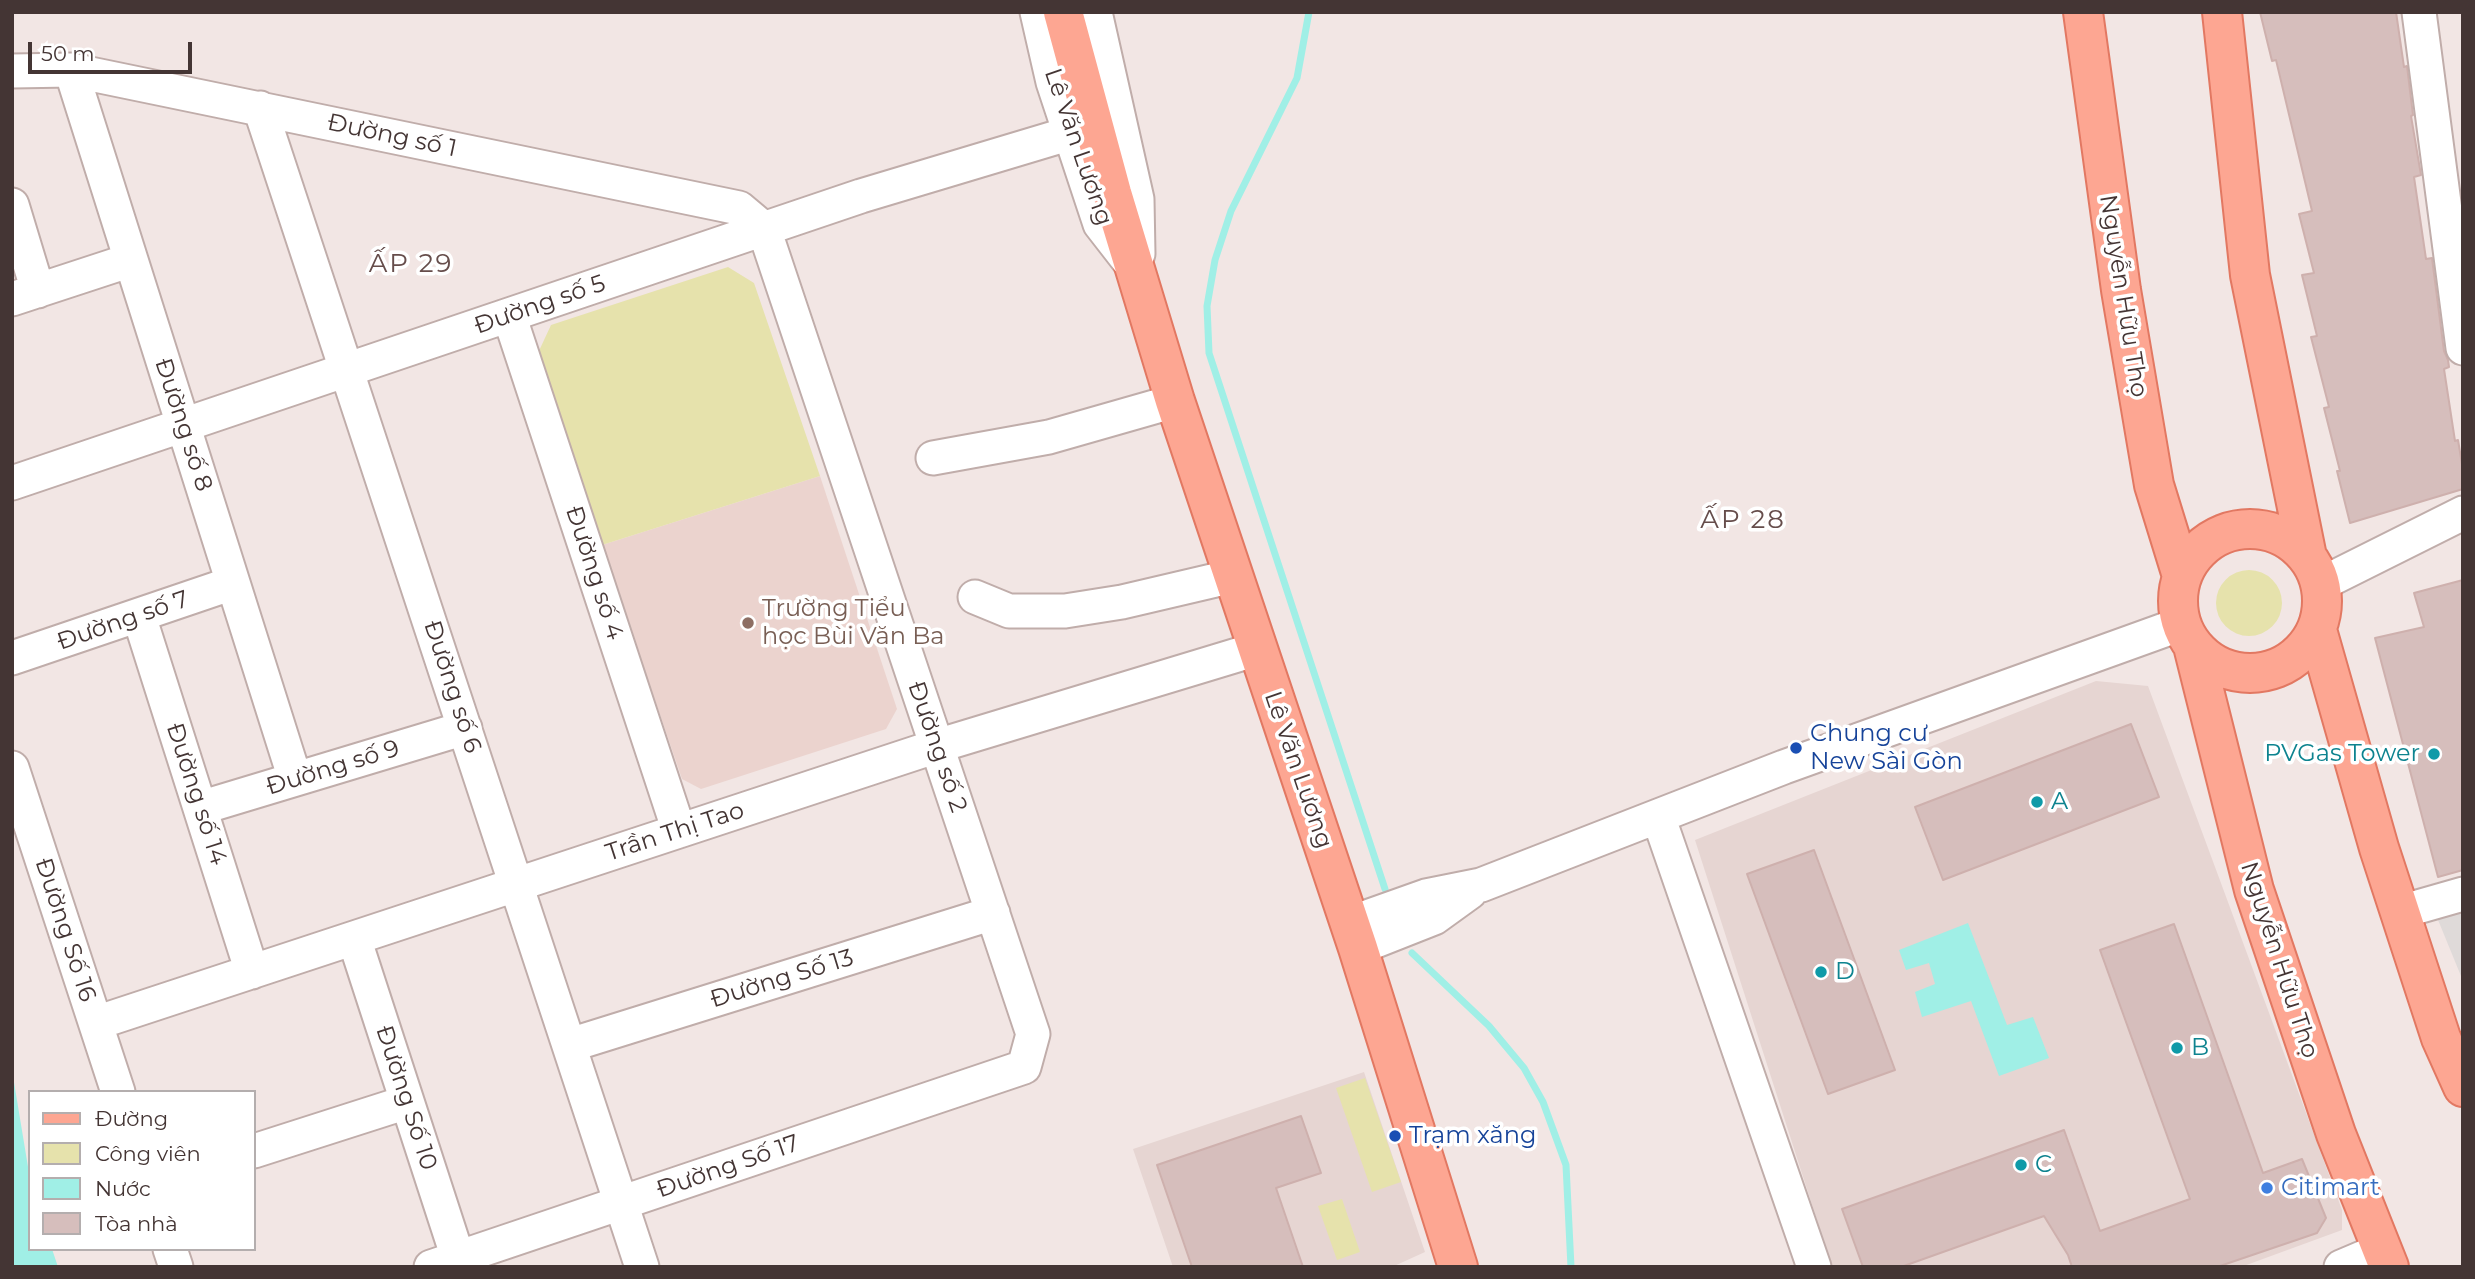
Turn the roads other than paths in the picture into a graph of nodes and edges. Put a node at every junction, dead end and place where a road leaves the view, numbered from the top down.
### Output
1 (1037, 12) edge
2 (1063, 12) edge
3 (1095, 12) edge
4 (2084, 12) edge
5 (2222, 12) edge
6 (2419, 12) edge
7 (71, 70) junction
8 (12, 71) edge
9 (260, 108) junction
10 (1070, 133) junction
11 (12, 205) edge
12 (764, 229) junction
13 (131, 260) junction
14 (1138, 274) junction
15 (25, 295) edge
16 (509, 315) junction
17 (2463, 348) edge
18 (346, 370) junction
19 (1175, 401) junction
20 (183, 425) junction
21 (933, 458) dead end
22 (12, 483) edge
23 (2463, 513) edge
24 (2314, 570) junction
25 (1233, 576) junction
26 (2182, 576) junction
27 (233, 583) junction
28 (975, 597) dead end
29 (139, 616) junction
30 (2317, 630) junction
31 (2187, 635) junction
32 (1257, 649) junction
33 (12, 658) edge
34 (465, 728) junction
35 (937, 746) junction
36 (12, 768) edge
37 (295, 779) junction
38 (200, 808) junction
39 (1658, 816) junction
40 (679, 831) junction
41 (517, 884) junction
42 (2463, 894) edge
43 (2400, 912) junction
44 (993, 913) junction
45 (1354, 936) junction
46 (354, 938) junction
47 (252, 972) junction
48 (96, 1023) junction
49 (570, 1045) junction
50 (1024, 1067) joint
51 (2463, 1087) edge
52 (117, 1090) edge
53 (407, 1102) junction
54 (256, 1150) edge
55 (622, 1202) junction
56 (2385, 1259) edge
57 (445, 1262) edge
58 (642, 1267) edge
59 (1458, 1267) edge
60 (1814, 1267) edge
61 (2341, 1267) edge

1 - 10 street, Lê Văn Lương
2 - 14 main road, Lê Văn Lương
3 - 14 street, Lê Văn Lương
4 - 26 main road, Nguyễn Hữu Thọ
5 - 24 main road
6 - 17 street
7 - 8 street, Đường số 1
7 - 9 street, Đường số 1
7 - 13 street, Đường số 8
9 - 12 street, Đường số 1
9 - 18 street, Đường số 6
10 - 12 street, Đường số 5
10 - 14 street, Lê Văn Lương
11 - 15 street
12 - 16 street, Đường số 5
12 - 35 street, Đường số 2
13 - 15 street
13 - 20 street, Đường số 8
14 - 19 main road, Lê Văn Lương
16 - 18 street, Đường số 5
16 - 40 street, Đường số 4
18 - 20 street, Đường số 5
18 - 34 street, Đường số 6
19 - 21 street
19 - 25 main road, Lê Văn Lương
20 - 22 street, Đường số 5
20 - 27 street, Đường số 8
23 - 24 street
24 - 26 main road
24 - 30 main road
25 - 28 street
25 - 32 main road, Lê Văn Lương
26 - 31 main road
27 - 29 street, Đường số 7
27 - 37 street, Đường số 8
29 - 33 street, Đường số 7
29 - 38 street, Đường số 14
30 - 31 main road
30 - 43 main road
31 - 39 street
31 - 56 main road, Nguyễn Hữu Thọ
32 - 35 street, Trần Thị Tao
32 - 45 main road, Lê Văn Lương
34 - 37 street, Đường số 9
34 - 41 street, Đường số 6
35 - 40 street, Trần Thị Tao
35 - 44 street, Đường số 2
36 - 48 street, Đường Số 16
37 - 38 street, Đường số 9
38 - 47 street, Đường số 14
39 - 45 street
39 - 60 street
40 - 41 street, Trần Thị Tao
41 - 46 street, Trần Thị Tao
41 - 49 street, Đường số 6
42 - 43 street
43 - 51 main road
44 - 49 street, Đường Số 13
44 - 50 street, Đường số 2
45 - 59 main road, Lê Văn Lương
46 - 47 street, Trần Thị Tao
46 - 53 street, Đường Số 10
47 - 48 street, Trần Thị Tao
48 - 52 street, Đường Số 16
49 - 55 street, Đường số 6
50 - 55 street, Đường Số 17
53 - 54 street
53 - 57 street, Đường Số 10
55 - 57 street, Đường Số 17
55 - 58 street, Đường số 6
56 - 61 street

